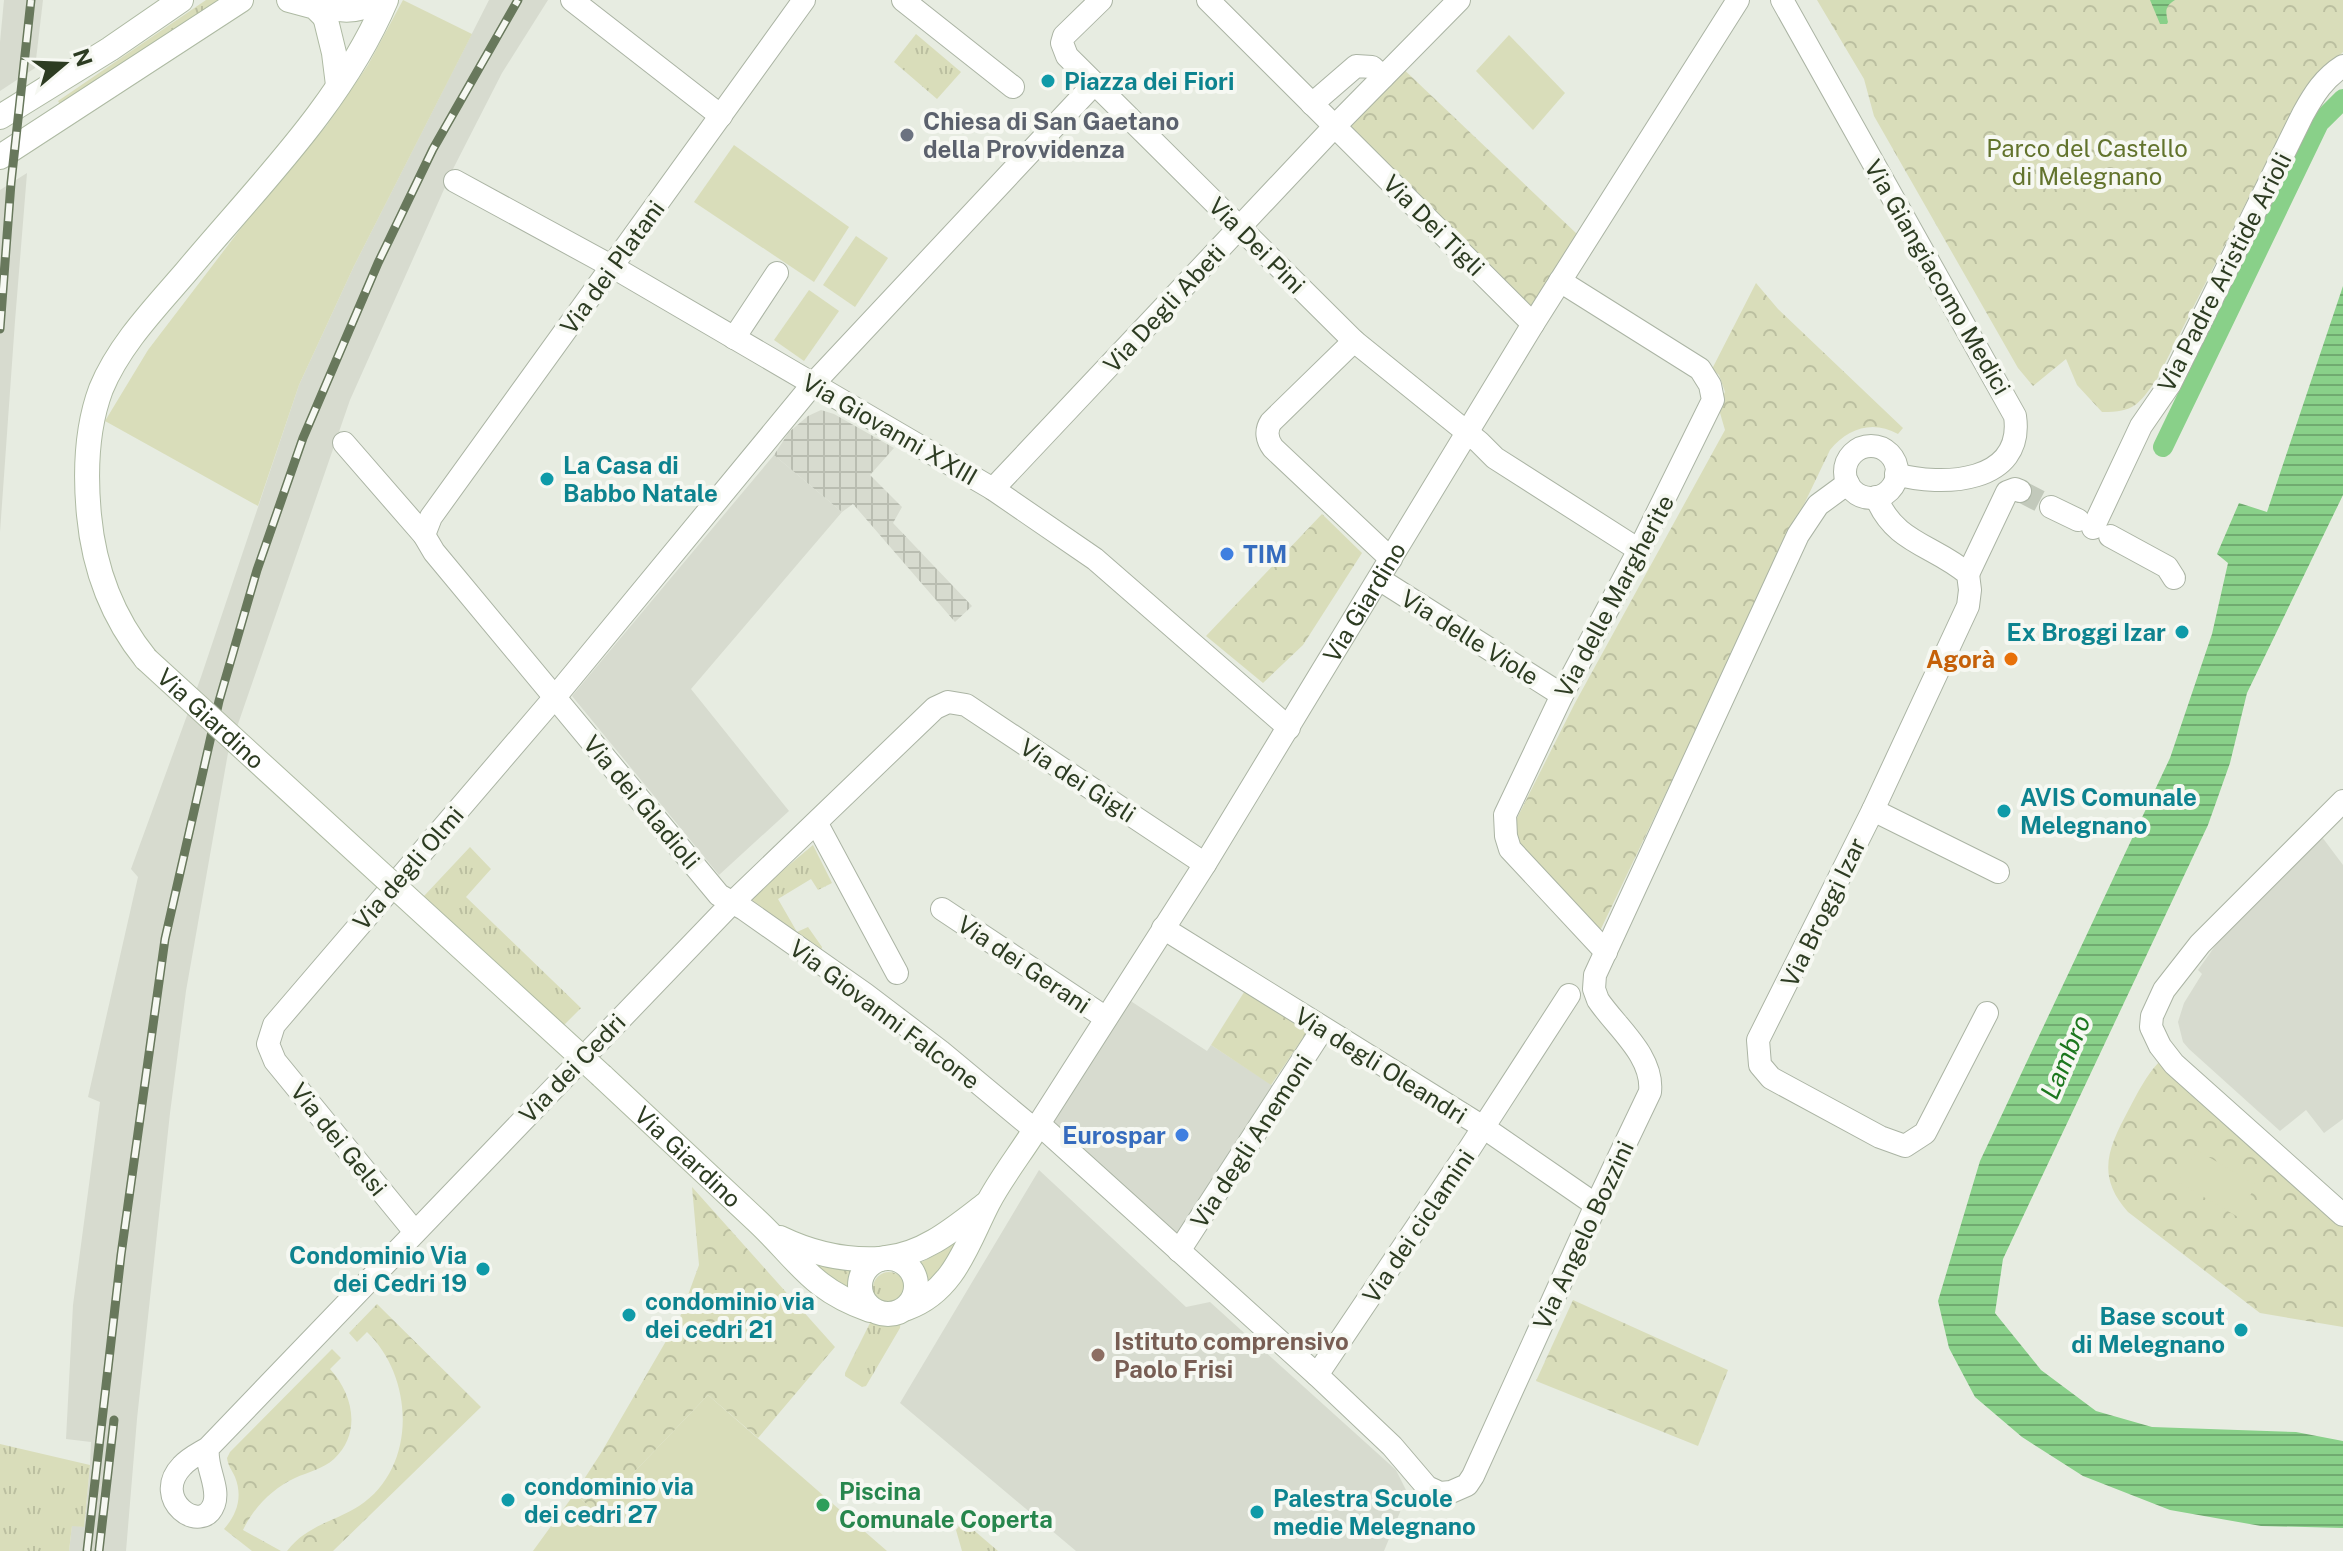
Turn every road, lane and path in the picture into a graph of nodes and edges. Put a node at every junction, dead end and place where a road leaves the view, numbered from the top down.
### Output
1 (181, 0) edge
2 (289, 0) edge
3 (384, 0) edge
4 (572, 0) edge
5 (804, 0) edge
6 (903, 0) edge
7 (1101, 0) edge
8 (1208, 0) edge
9 (1459, 0) edge
10 (1738, 0) edge
11 (1782, 0) edge
12 (244, 1) edge
13 (323, 8) edge
14 (2343, 66) edge
15 (1383, 77) junction
16 (1094, 84) junction
17 (338, 85) junction
18 (1013, 87) dead end
19 (1312, 104) junction
20 (721, 116) junction
21 (0, 117) edge
22 (1334, 127) junction
23 (0, 157) edge
24 (455, 181) dead end
25 (1240, 228) junction
26 (613, 267) junction
27 (777, 273) dead end
28 (1560, 281) junction
29 (1533, 324) junction
30 (734, 338) junction
31 (1354, 341) junction
32 (813, 384) junction
33 (1468, 433) junction
34 (344, 443) dead end
35 (1896, 474) junction
36 (1848, 483) junction
37 (993, 489) junction
38 (2020, 491) dead end
39 (1876, 497) junction
40 (2051, 507) tunnel mouth
41 (2094, 528) junction
42 (424, 535) junction
43 (1639, 550) junction
44 (1391, 559) junction
45 (1968, 574) junction
46 (2174, 578) dead end
47 (1379, 579) junction
48 (1562, 695) junction
49 (555, 697) junction
50 (948, 702) joint
51 (1289, 728) junction
52 (2343, 801) edge
53 (1873, 810) junction
54 (817, 824) junction
55 (1205, 864) junction
56 (1998, 872) dead end
57 (731, 904) junction
58 (942, 909) dead end
59 (1163, 928) junction
60 (1606, 952) junction
61 (897, 973) dead end
62 (1569, 995) dead end
63 (1987, 1013) dead end
64 (1106, 1018) junction
65 (1322, 1030) junction
66 (268, 1044) joint
67 (1037, 1127) junction
68 (1483, 1127) junction
69 (988, 1203) junction
70 (1596, 1205) junction
71 (2343, 1215) edge
72 (415, 1232) junction
73 (771, 1233) junction
74 (1179, 1251) junction
75 (883, 1259) junction
76 (907, 1308) junction
77 (870, 1310) junction
78 (1317, 1375) junction
79 (208, 1448) dead end
80 (1451, 1492) joint

1 - 21 street
2 - 13 street
3 - 13 street
3 - 17 street, Via Giardino
4 - 20 street
5 - 20 street, Via dei Platani
6 - 18 street
7 - 16 street, Via Dei Pini
8 - 19 street
9 - 15 street, Via Degli Abeti
10 - 28 street, Via Giardino
11 - 35 street, Via Giangiacomo Medici
12 - 23 street
13 - 17 street
14 - 41 street, Via Padre Aristide Arioli
15 - 19 street
15 - 22 street, Via Degli Abeti
16 - 25 street, Via Dei Pini
16 - 32 street, Via degli Olmi
17 - 73 street, Via Giardino, bridge
19 - 22 street, Via Dei Tigli
20 - 26 street, Via dei Platani
22 - 25 street, Via Degli Abeti
22 - 29 street, Via Dei Tigli
24 - 26 street, Via Giovanni XXIII
25 - 31 street, Via Dei Pini
25 - 37 street, Via Degli Abeti
26 - 30 street, Via Giovanni XXIII
26 - 42 street, Via dei Platani
27 - 30 street
28 - 29 street, Via Giardino
28 - 43 street, Via delle Margherite
29 - 33 street, Via Giardino
30 - 32 street, Via Giovanni XXIII
31 - 33 street, Via Dei Pini
31 - 44 street
32 - 37 street, Via Giovanni XXIII
32 - 49 street, Via degli Olmi
33 - 43 street, Via Dei Pini
33 - 44 street, Via Giardino
34 - 42 street
35 - 36 street
35 - 39 street
36 - 39 street
36 - 60 street
37 - 51 street, Via Giovanni XXIII
38 - 45 street
39 - 45 street
40 - 41 street
41 - 46 street
42 - 49 street
43 - 48 street, Via delle Margherite
44 - 47 street, Via Giardino
45 - 53 street, Via Broggi Izar
47 - 48 street, Via delle Viole
47 - 51 street, Via Giardino
48 - 60 street, Via delle Margherite
49 - 57 street, Via dei Gladioli
49 - 66 street, Via degli Olmi
50 - 54 street, Via dei Cedri
50 - 55 street, Via dei Gigli
51 - 55 street, Via Giardino
52 - 71 street
53 - 56 street
53 - 63 street, Via Broggi Izar
54 - 57 street, Via dei Cedri
54 - 61 street
55 - 59 street, Via Giardino
57 - 67 street, Via Giovanni Falcone
57 - 72 street, Via dei Cedri
58 - 64 street, Via dei Gerani
59 - 64 street, Via Giardino
59 - 65 street, Via degli Oleandri
60 - 70 street, Via Angelo Bozzini
62 - 68 street, Via dei ciclamini
64 - 67 street, Via Giardino
65 - 68 street, Via degli Oleandri
65 - 74 street, Via degli Anemoni
66 - 72 street, Via dei Gelsi
67 - 69 street, Via Giardino
67 - 74 street, Via Giovanni Falcone
68 - 70 street, Via degli Oleandri
68 - 78 street, Via dei ciclamini
69 - 75 street, Via Giardino
69 - 76 street, Via Giardino
70 - 80 street, Via Angelo Bozzini
72 - 79 street, Via dei Cedri
73 - 75 street, Via Giardino
73 - 77 street, Via Giardino
74 - 78 street, Via Giovanni Falcone
75 - 76 street
75 - 77 street
76 - 77 street, Via Giardino
78 - 80 street, Via Giovanni Falcone

